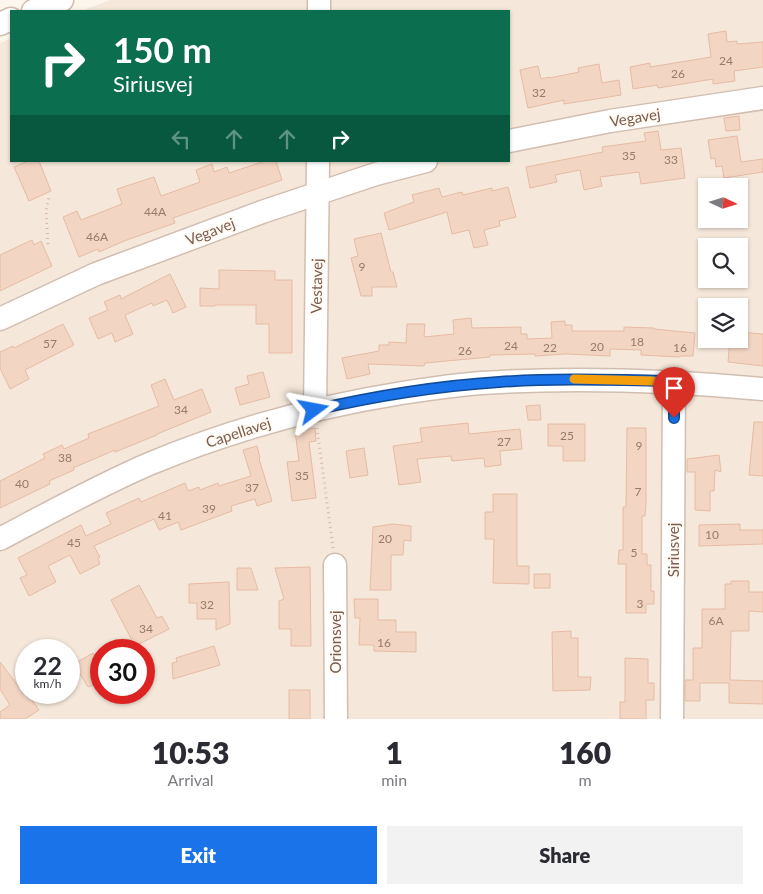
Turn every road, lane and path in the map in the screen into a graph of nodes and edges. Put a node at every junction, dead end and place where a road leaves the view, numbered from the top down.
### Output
1 (62, 0) edge
2 (36, 10) edge
3 (763, 98) edge
4 (510, 141) edge
5 (318, 162) edge
6 (422, 162) edge
7 (317, 193) junction
8 (49, 198) dead end
9 (48, 244) dead end
10 (0, 319) edge
11 (674, 381) junction
12 (763, 388) edge
13 (314, 410) junction
14 (0, 539) edge
15 (334, 554) joint
16 (336, 719) edge
17 (672, 719) edge

1 - 2 street
3 - 4 street, Vegavej
5 - 7 street, Vestavej
6 - 7 street, Vegavej
7 - 10 street, Vegavej
7 - 13 street, Vestavej
8 - 9 path
11 - 12 street, Capellavej
11 - 13 street, Capellavej
11 - 17 street, Siriusvej
13 - 14 street, Capellavej
13 - 15 path
15 - 16 street, Orionsvej

